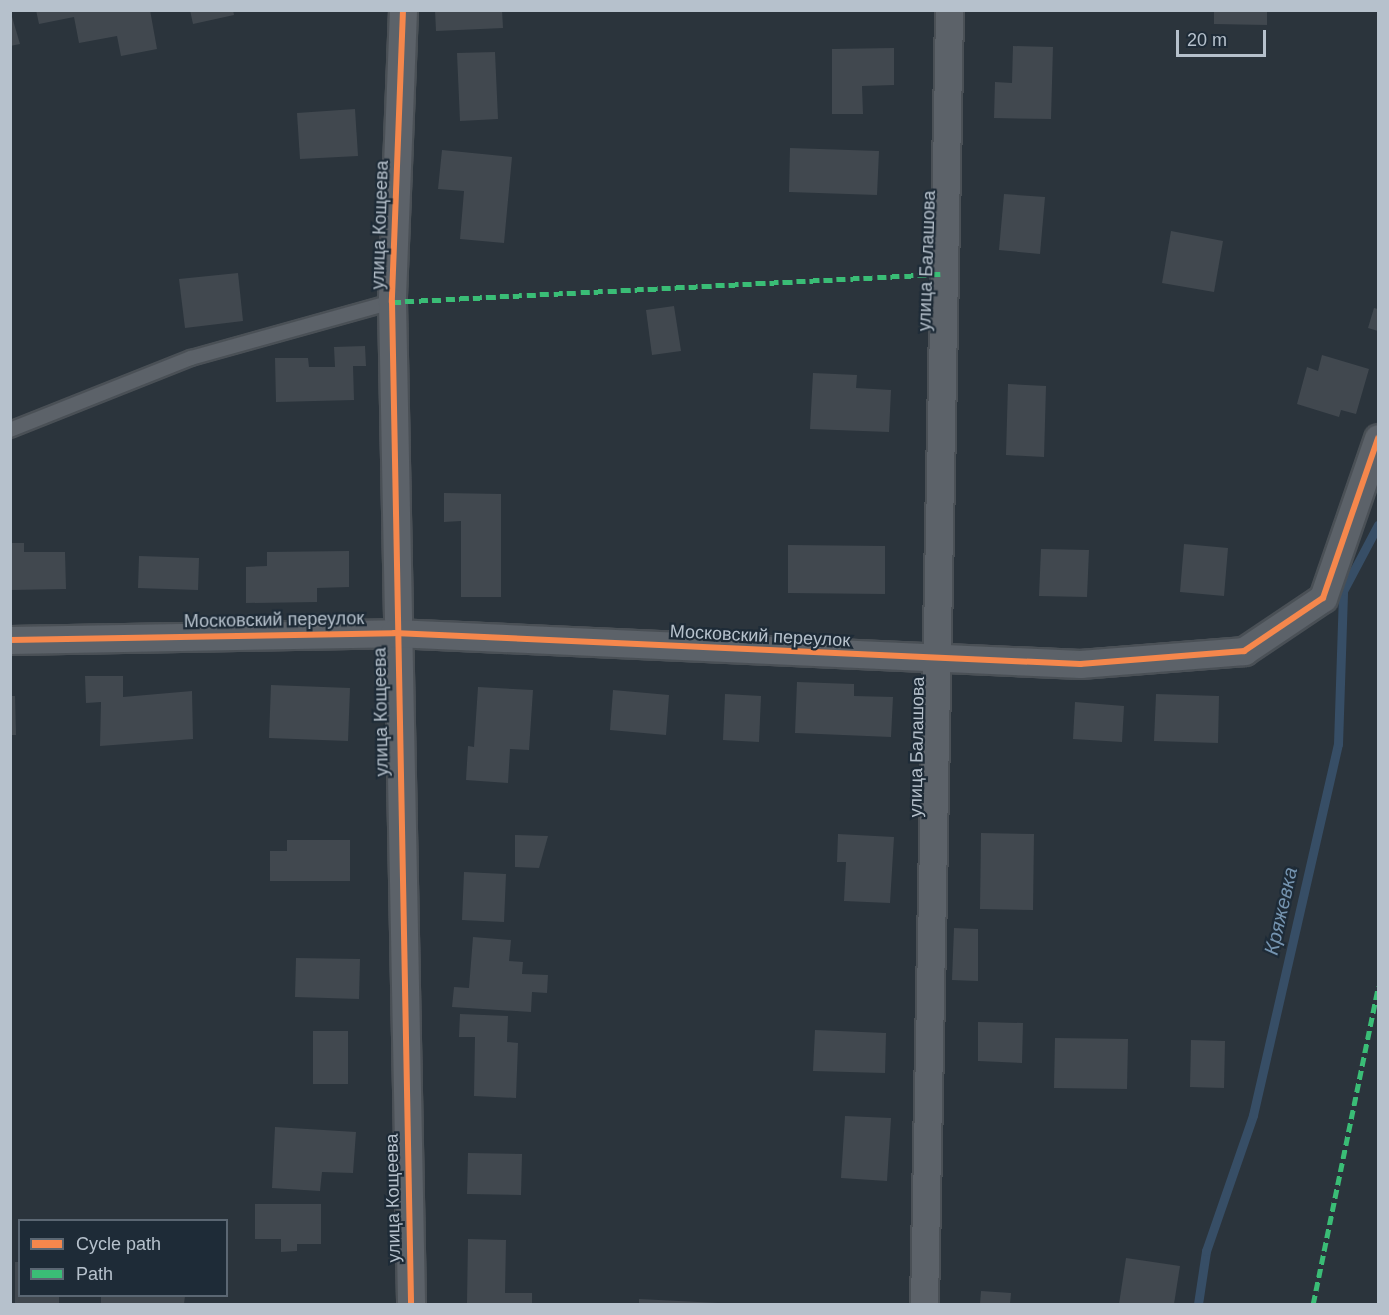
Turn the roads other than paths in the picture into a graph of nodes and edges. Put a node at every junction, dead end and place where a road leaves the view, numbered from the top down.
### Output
1 (403, 10) edge
2 (950, 10) edge
3 (392, 302) junction
4 (10, 430) edge
5 (1378, 438) edge
6 (394, 633) junction
7 (10, 640) edge
8 (934, 659) junction
9 (411, 1305) edge
10 (924, 1305) edge

1 - 3 street, улица Кощеева
2 - 8 street, улица Балашова
3 - 4 lane
3 - 6 street, улица Кощеева
5 - 8 street, Московский переулок
6 - 7 street, Московский переулок
6 - 8 street, Московский переулок
6 - 9 street, улица Кощеева
8 - 10 street, улица Балашова

